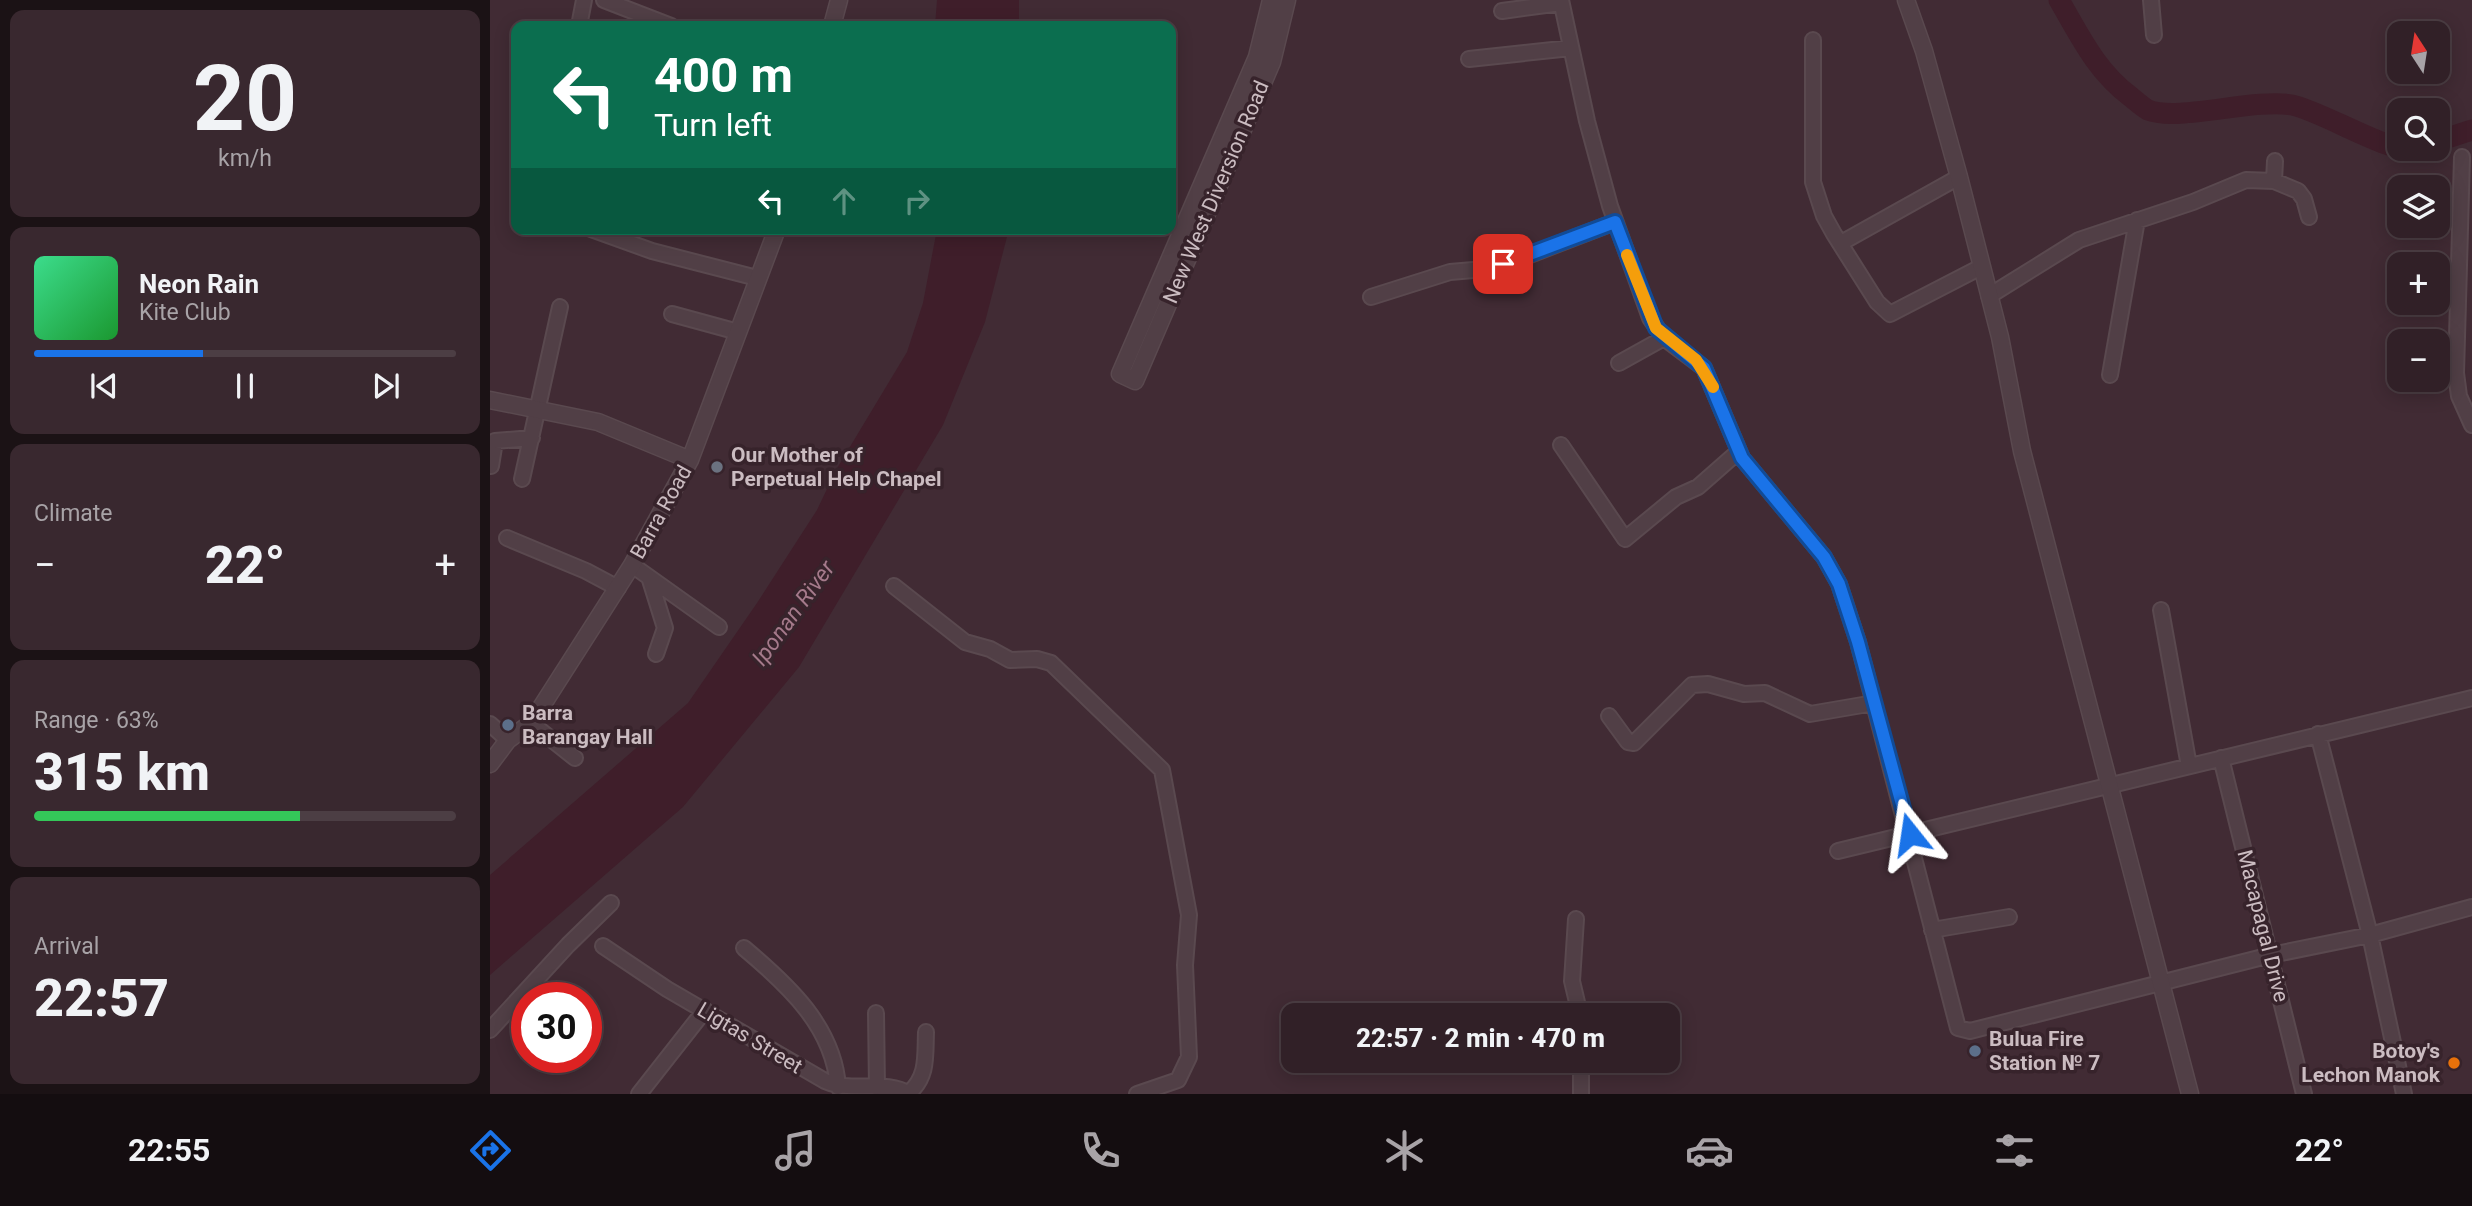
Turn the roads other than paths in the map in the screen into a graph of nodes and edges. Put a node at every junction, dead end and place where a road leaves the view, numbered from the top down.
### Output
1 (584, 0) edge
2 (606, 0) edge
3 (839, 0) edge
4 (1271, 0) edge
5 (1287, 0) edge
6 (1906, 0) edge
7 (2151, 0) edge
8 (1561, 1) edge
9 (1502, 11) dead end
10 (580, 21) edge
11 (658, 21) edge
12 (833, 21) edge
13 (2154, 35) dead end
14 (1813, 40) dead end
15 (1571, 48) junction
16 (1469, 59) dead end
17 (2462, 158) dead end
18 (2275, 161) dead end
19 (1959, 177) junction
20 (2274, 181) junction
21 (2309, 217) dead end
22 (2137, 220) junction
23 (1615, 222) junction
24 (608, 235) edge
25 (775, 235) edge
26 (1841, 243) junction
27 (1981, 267) junction
28 (757, 278) junction
29 (1989, 296) junction
30 (1371, 297) dead end
31 (560, 307) dead end
32 (672, 314) dead end
33 (738, 332) junction
34 (1664, 338) junction
35 (1619, 363) dead end
36 (2110, 375) dead end
37 (490, 400) edge
38 (539, 408) junction
39 (2472, 425) edge
40 (531, 438) junction
41 (1561, 445) dead end
42 (1739, 451) junction
43 (690, 460) junction
44 (491, 466) edge
45 (522, 480) dead end
46 (507, 538) dead end
47 (632, 565) junction
48 (649, 579) junction
49 (894, 586) dead end
50 (618, 588) junction
51 (2161, 610) dead end
52 (719, 627) dead end
53 (656, 654) dead end
54 (2472, 698) edge
55 (1874, 703) junction
56 (1609, 716) dead end
57 (531, 723) junction
58 (490, 724) edge
59 (2318, 734) junction
60 (508, 740) junction
61 (575, 758) dead end
62 (2221, 758) junction
63 (490, 764) edge
64 (2189, 766) junction
65 (2110, 786) junction
66 (1910, 834) junction
67 (1838, 851) dead end
68 (611, 903) dead end
69 (2472, 907) edge
70 (2009, 917) dead end
71 (1576, 919) dead end
72 (1932, 930) junction
73 (2370, 935) junction
74 (603, 946) dead end
75 (744, 948) dead end
76 (2271, 954) junction
77 (2160, 985) junction
78 (1578, 1003) edge
79 (705, 1010) junction
80 (876, 1013) dead end
81 (490, 1030) edge
82 (926, 1032) dead end
83 (1581, 1073) edge
84 (838, 1087) junction
85 (877, 1088) junction
86 (639, 1094) edge
87 (909, 1094) edge
88 (1137, 1094) edge
89 (1581, 1094) edge
90 (2190, 1094) edge
91 (2304, 1094) edge
92 (2404, 1094) edge

1 - 10 street
2 - 11 street
3 - 12 street
4 - 5 street, New West Diversion Road
6 - 19 street
7 - 13 street
8 - 9 street
8 - 15 street
14 - 26 street
15 - 16 street
15 - 23 street
17 - 39 street
18 - 20 street
19 - 26 street
19 - 27 street
20 - 21 street
20 - 22 street
22 - 29 street
22 - 36 street
23 - 30 street
23 - 34 street
24 - 28 street
25 - 28 street, Barra Road
26 - 27 street
27 - 29 street
28 - 33 street, Barra Road
29 - 65 street
31 - 38 street
32 - 33 street
33 - 43 street, Barra Road
34 - 35 street
34 - 42 street
37 - 38 street
38 - 40 street
38 - 43 street
40 - 44 street
40 - 45 street
41 - 42 street
42 - 55 street
43 - 47 street, Barra Road
46 - 50 street
47 - 48 street
47 - 50 street, Barra Road
48 - 52 street
48 - 53 street
49 - 88 street
50 - 57 street, Barra Road
51 - 64 street
54 - 59 street
55 - 56 street
55 - 66 street
57 - 60 street, Barra Road
57 - 61 street
58 - 60 street
59 - 62 street
59 - 73 street
60 - 63 street, Barra Road
62 - 64 street
62 - 76 street, Macapagal Drive
64 - 65 street
65 - 66 street
65 - 77 street
66 - 67 street
66 - 72 street
68 - 81 street
69 - 73 street
70 - 72 street
71 - 78 street
72 - 77 street
73 - 76 street
73 - 92 street
74 - 79 street, Ligtas Street
75 - 84 street
76 - 77 street
76 - 91 street, Macapagal Drive
77 - 90 street
79 - 84 street, Ligtas Street
79 - 86 street
80 - 85 street
82 - 87 street
83 - 89 street
84 - 85 street, Ligtas Street
85 - 87 street, Ligtas Street

